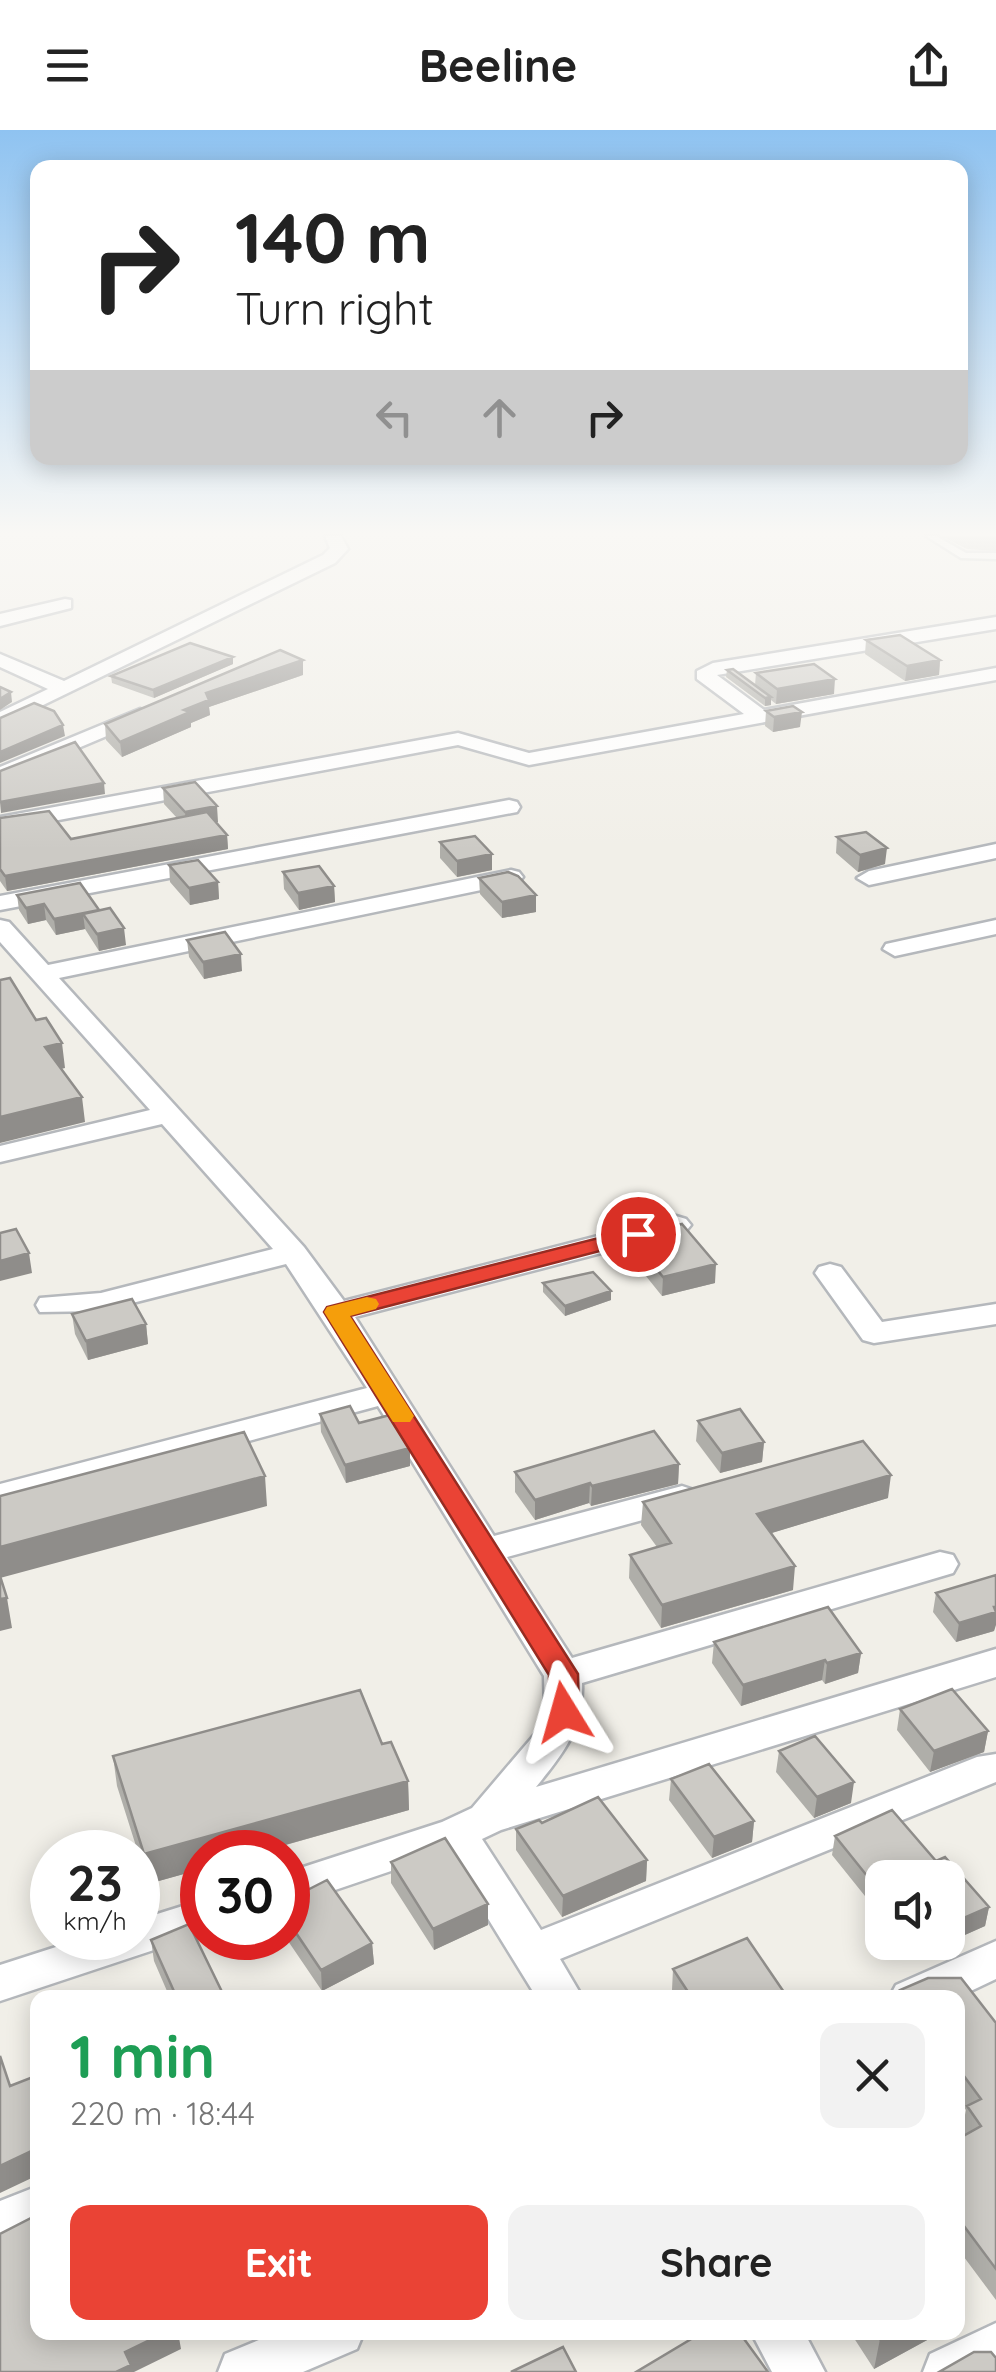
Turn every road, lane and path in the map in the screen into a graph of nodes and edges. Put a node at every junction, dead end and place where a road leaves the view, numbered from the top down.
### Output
1 (165, 641) edge
2 (888, 641) edge
3 (0, 660) edge
4 (996, 674) edge
5 (65, 690) junction
6 (168, 703) edge
7 (758, 714) junction
8 (0, 720) edge
9 (0, 776) edge
10 (509, 807) dead end
11 (0, 824) edge
12 (996, 851) edge
13 (511, 877) edge
14 (868, 878) dead end
15 (0, 903) edge
16 (0, 927) edge
17 (996, 927) edge
18 (895, 949) dead end
19 (41, 974) junction
20 (166, 1115) junction
21 (0, 1154) edge
22 (676, 1225) edge
23 (294, 1253) junction
24 (830, 1274) dead end
25 (51, 1305) dead end
26 (336, 1312) junction
27 (996, 1314) edge
28 (387, 1394) junction
29 (707, 1491) edge
30 (0, 1496) edge
31 (487, 1550) junction
32 (940, 1564) dead end
33 (996, 1663) edge
34 (563, 1674) junction
35 (991, 1768) dead end
36 (471, 1826) junction
37 (310, 1881) edge
38 (180, 1924) edge
39 (532, 1952) junction
40 (996, 1959) edge
41 (0, 1984) edge
42 (556, 1990) edge
43 (928, 1990) edge
44 (30, 2211) edge
45 (0, 2223) edge
46 (320, 2340) edge
47 (781, 2340) edge
48 (996, 2348) edge
49 (243, 2372) edge
50 (800, 2372) edge
51 (948, 2372) edge

1 - 5 street
2 - 7 street
3 - 5 street
4 - 7 street
5 - 8 street
6 - 9 street
7 - 11 street
10 - 15 street
12 - 14 street
13 - 19 street
16 - 19 street
17 - 18 street
19 - 20 street
20 - 21 street
20 - 23 street
22 - 26 street
23 - 25 street
23 - 26 street
24 - 27 street
26 - 28 street
28 - 30 street
28 - 31 street
29 - 31 street
31 - 34 street
32 - 34 street
33 - 36 street
34 - 36 street
35 - 39 street
36 - 37 street
36 - 39 street
38 - 41 street
39 - 42 street
40 - 43 street
44 - 45 street
46 - 49 street
47 - 50 street
48 - 51 street

